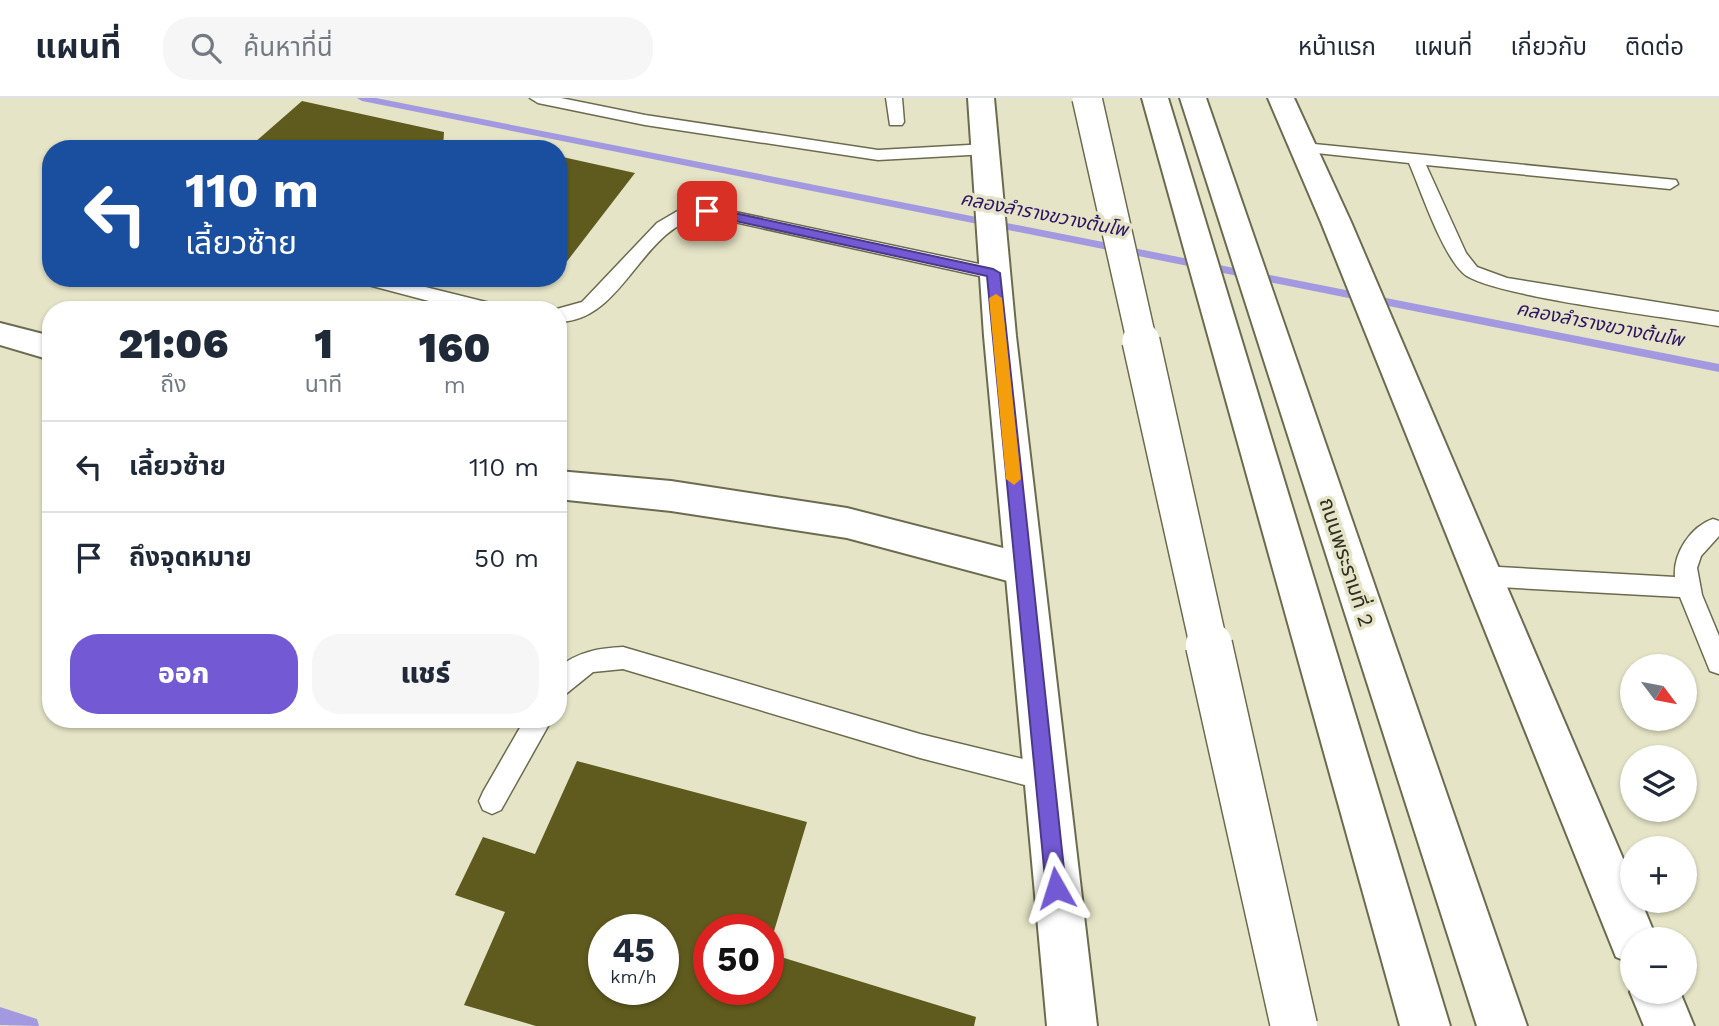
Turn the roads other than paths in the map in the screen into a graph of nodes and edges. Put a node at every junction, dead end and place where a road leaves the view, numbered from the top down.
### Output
1 (538, 98) edge
2 (894, 98) edge
3 (981, 98) edge
4 (1087, 98) edge
5 (1154, 98) edge
6 (1193, 98) edge
7 (1281, 98) edge
8 (896, 122) dead end
9 (1304, 148) junction
10 (987, 149) junction
11 (1415, 159) junction
12 (1670, 184) dead end
13 (993, 273) junction
14 (399, 287) edge
15 (454, 301) edge
16 (567, 315) edge
17 (1719, 319) edge
18 (0, 334) edge
19 (42, 346) edge
20 (567, 486) edge
21 (1713, 527) dead end
22 (1023, 569) junction
23 (1481, 576) junction
24 (1689, 588) junction
25 (1719, 663) edge
26 (567, 676) edge
27 (534, 728) edge
28 (1044, 777) junction
29 (492, 801) dead end
30 (1628, 927) edge
31 (1660, 1004) edge
32 (1072, 1026) edge
33 (1285, 1026) edge
34 (1294, 1026) edge
35 (1425, 1026) edge
36 (1502, 1026) edge
37 (1669, 1026) edge

1 - 10 lane
2 - 8 lane
3 - 10 main road
4 - 33 main road, bridge
4 - 34 main road, bridge
5 - 35 main road
6 - 36 main road, ถนนพระรามที่ 2
7 - 9 main road
9 - 11 lane
9 - 23 main road
10 - 13 main road
11 - 12 lane
11 - 17 lane
13 - 16 lane
13 - 22 main road
14 - 15 lane
18 - 19 main road
20 - 22 main road
21 - 24 lane
22 - 28 main road
23 - 24 lane
23 - 30 main road
24 - 25 lane
26 - 28 lane
27 - 29 lane
28 - 32 main road
31 - 37 main road

